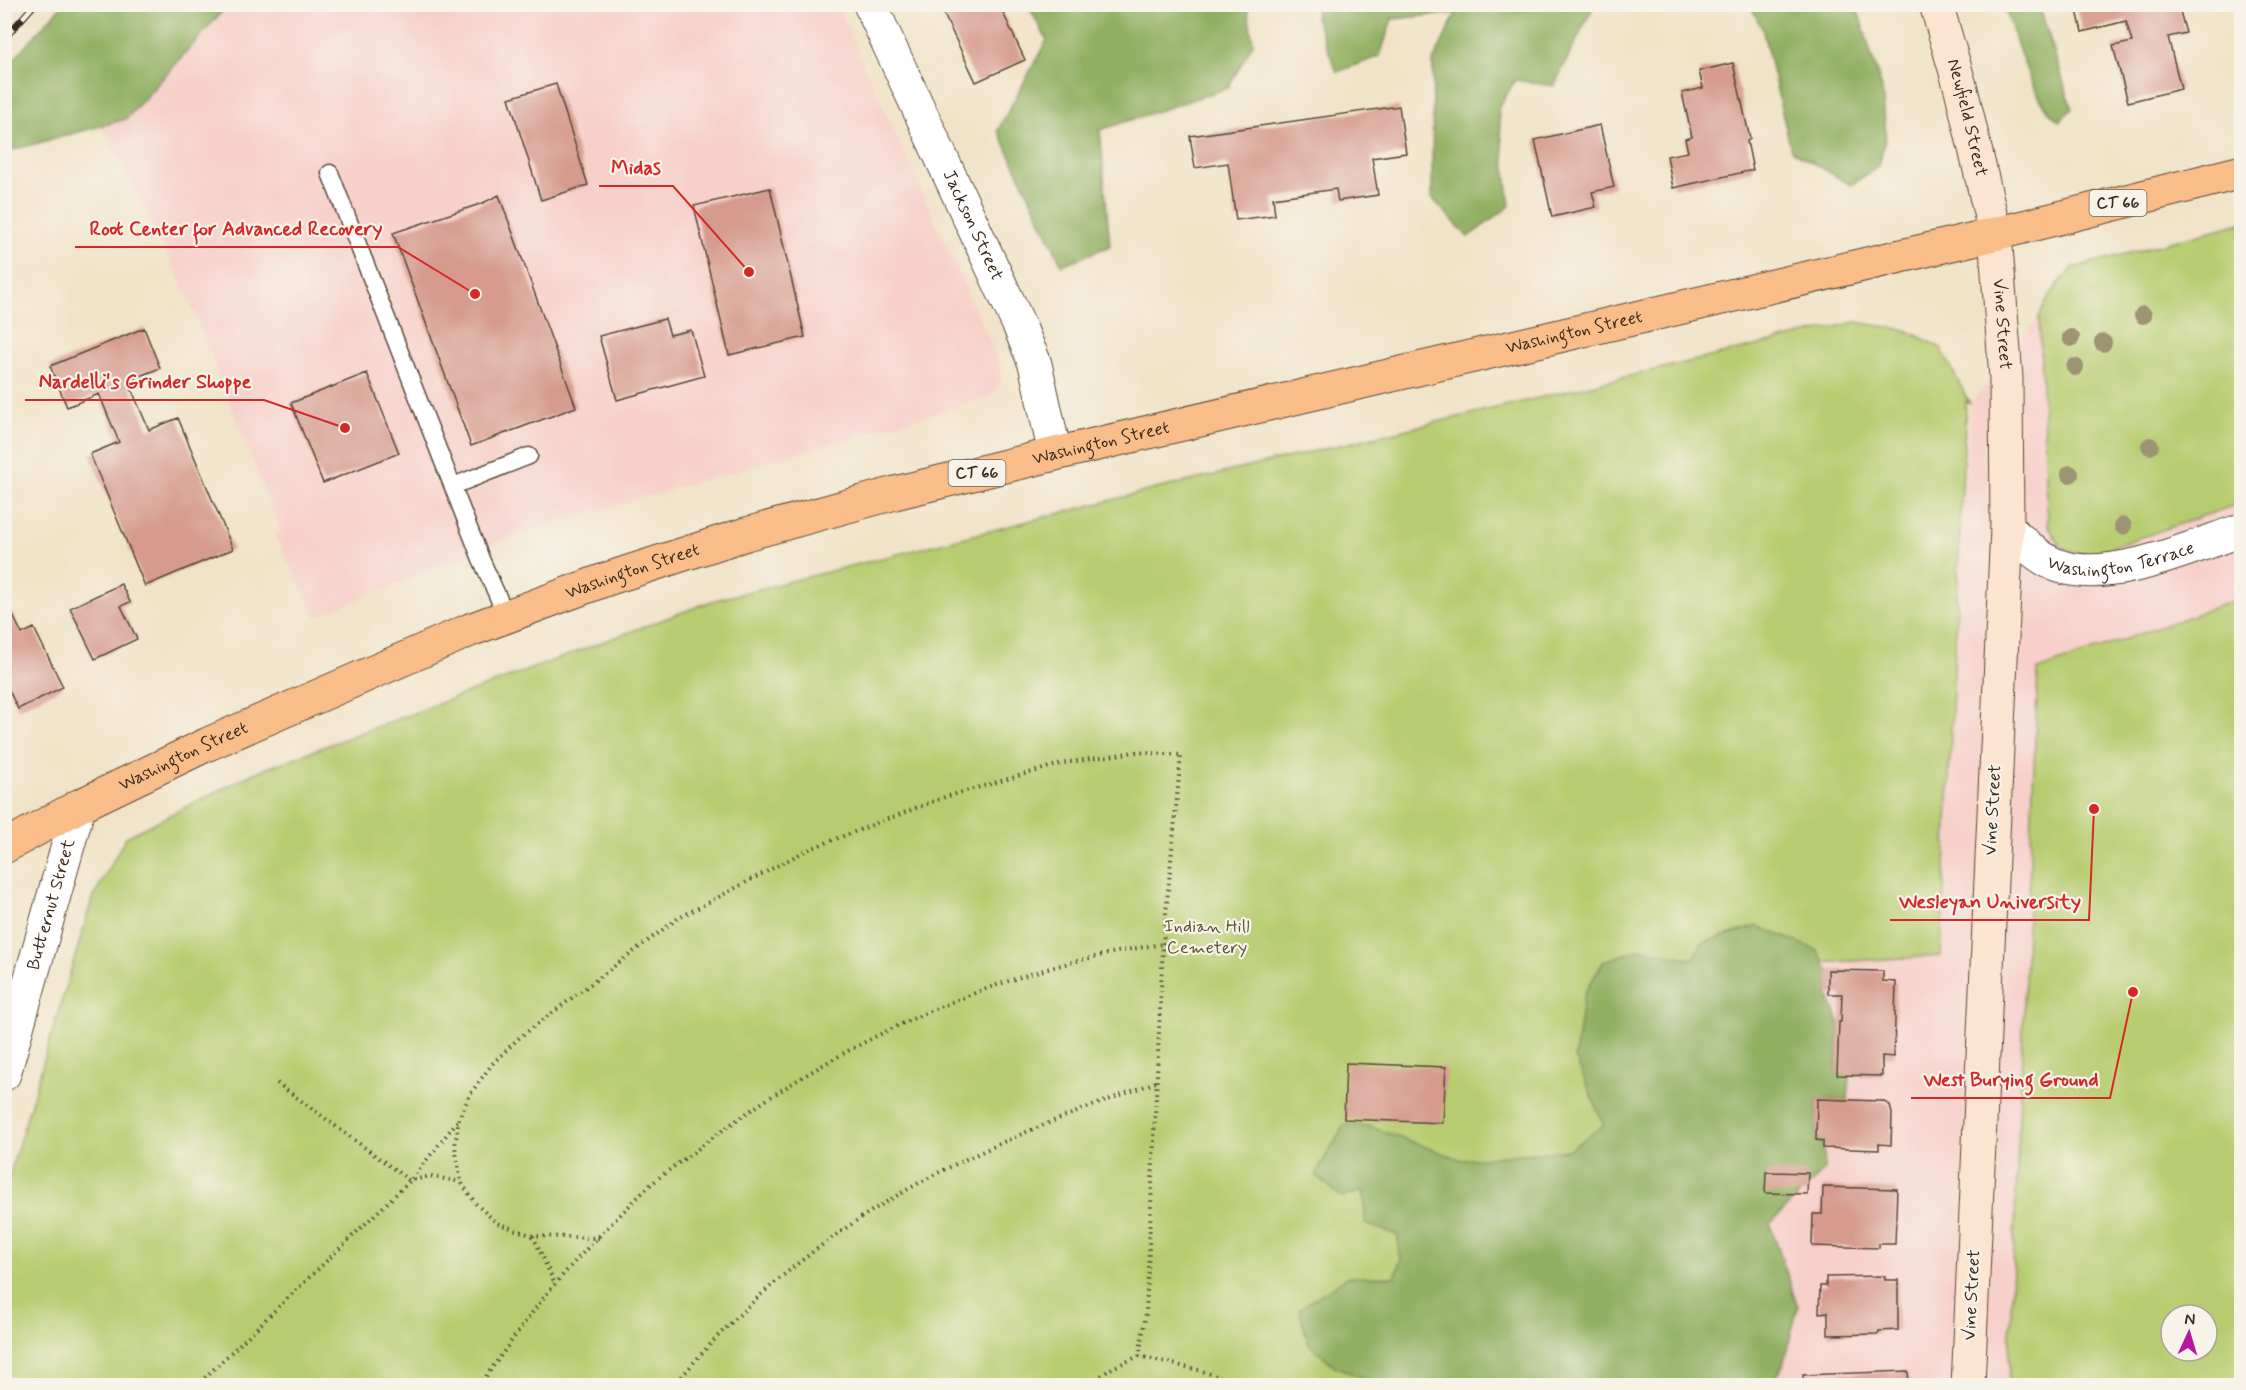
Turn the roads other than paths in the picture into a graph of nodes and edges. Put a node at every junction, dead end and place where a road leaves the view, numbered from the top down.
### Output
1 (870, 4) edge
2 (1936, 4) edge
3 (2241, 172) edge
4 (330, 173) dead end
5 (1995, 234) junction
6 (1055, 454) junction
7 (529, 456) dead end
8 (453, 486) junction
9 (2007, 528) junction
10 (2241, 530) edge
11 (506, 615) junction
12 (79, 806) junction
13 (4, 847) edge
14 (4, 1074) edge
15 (1968, 1386) edge

1 - 6 street, Jackson Street
2 - 5 street, Newfield Street
3 - 5 highway, Washington Street / CT 66
4 - 8 lane
5 - 6 highway, Washington Street / CT 66
5 - 9 street, Vine Street
6 - 11 highway, Washington Street / CT 66
7 - 8 lane
8 - 11 lane
9 - 10 street, Washington Terrace
9 - 15 street, Vine Street
11 - 12 highway, Washington Street / CT 66
12 - 13 highway, Washington Street / CT 66
12 - 14 street, Butternut Street

